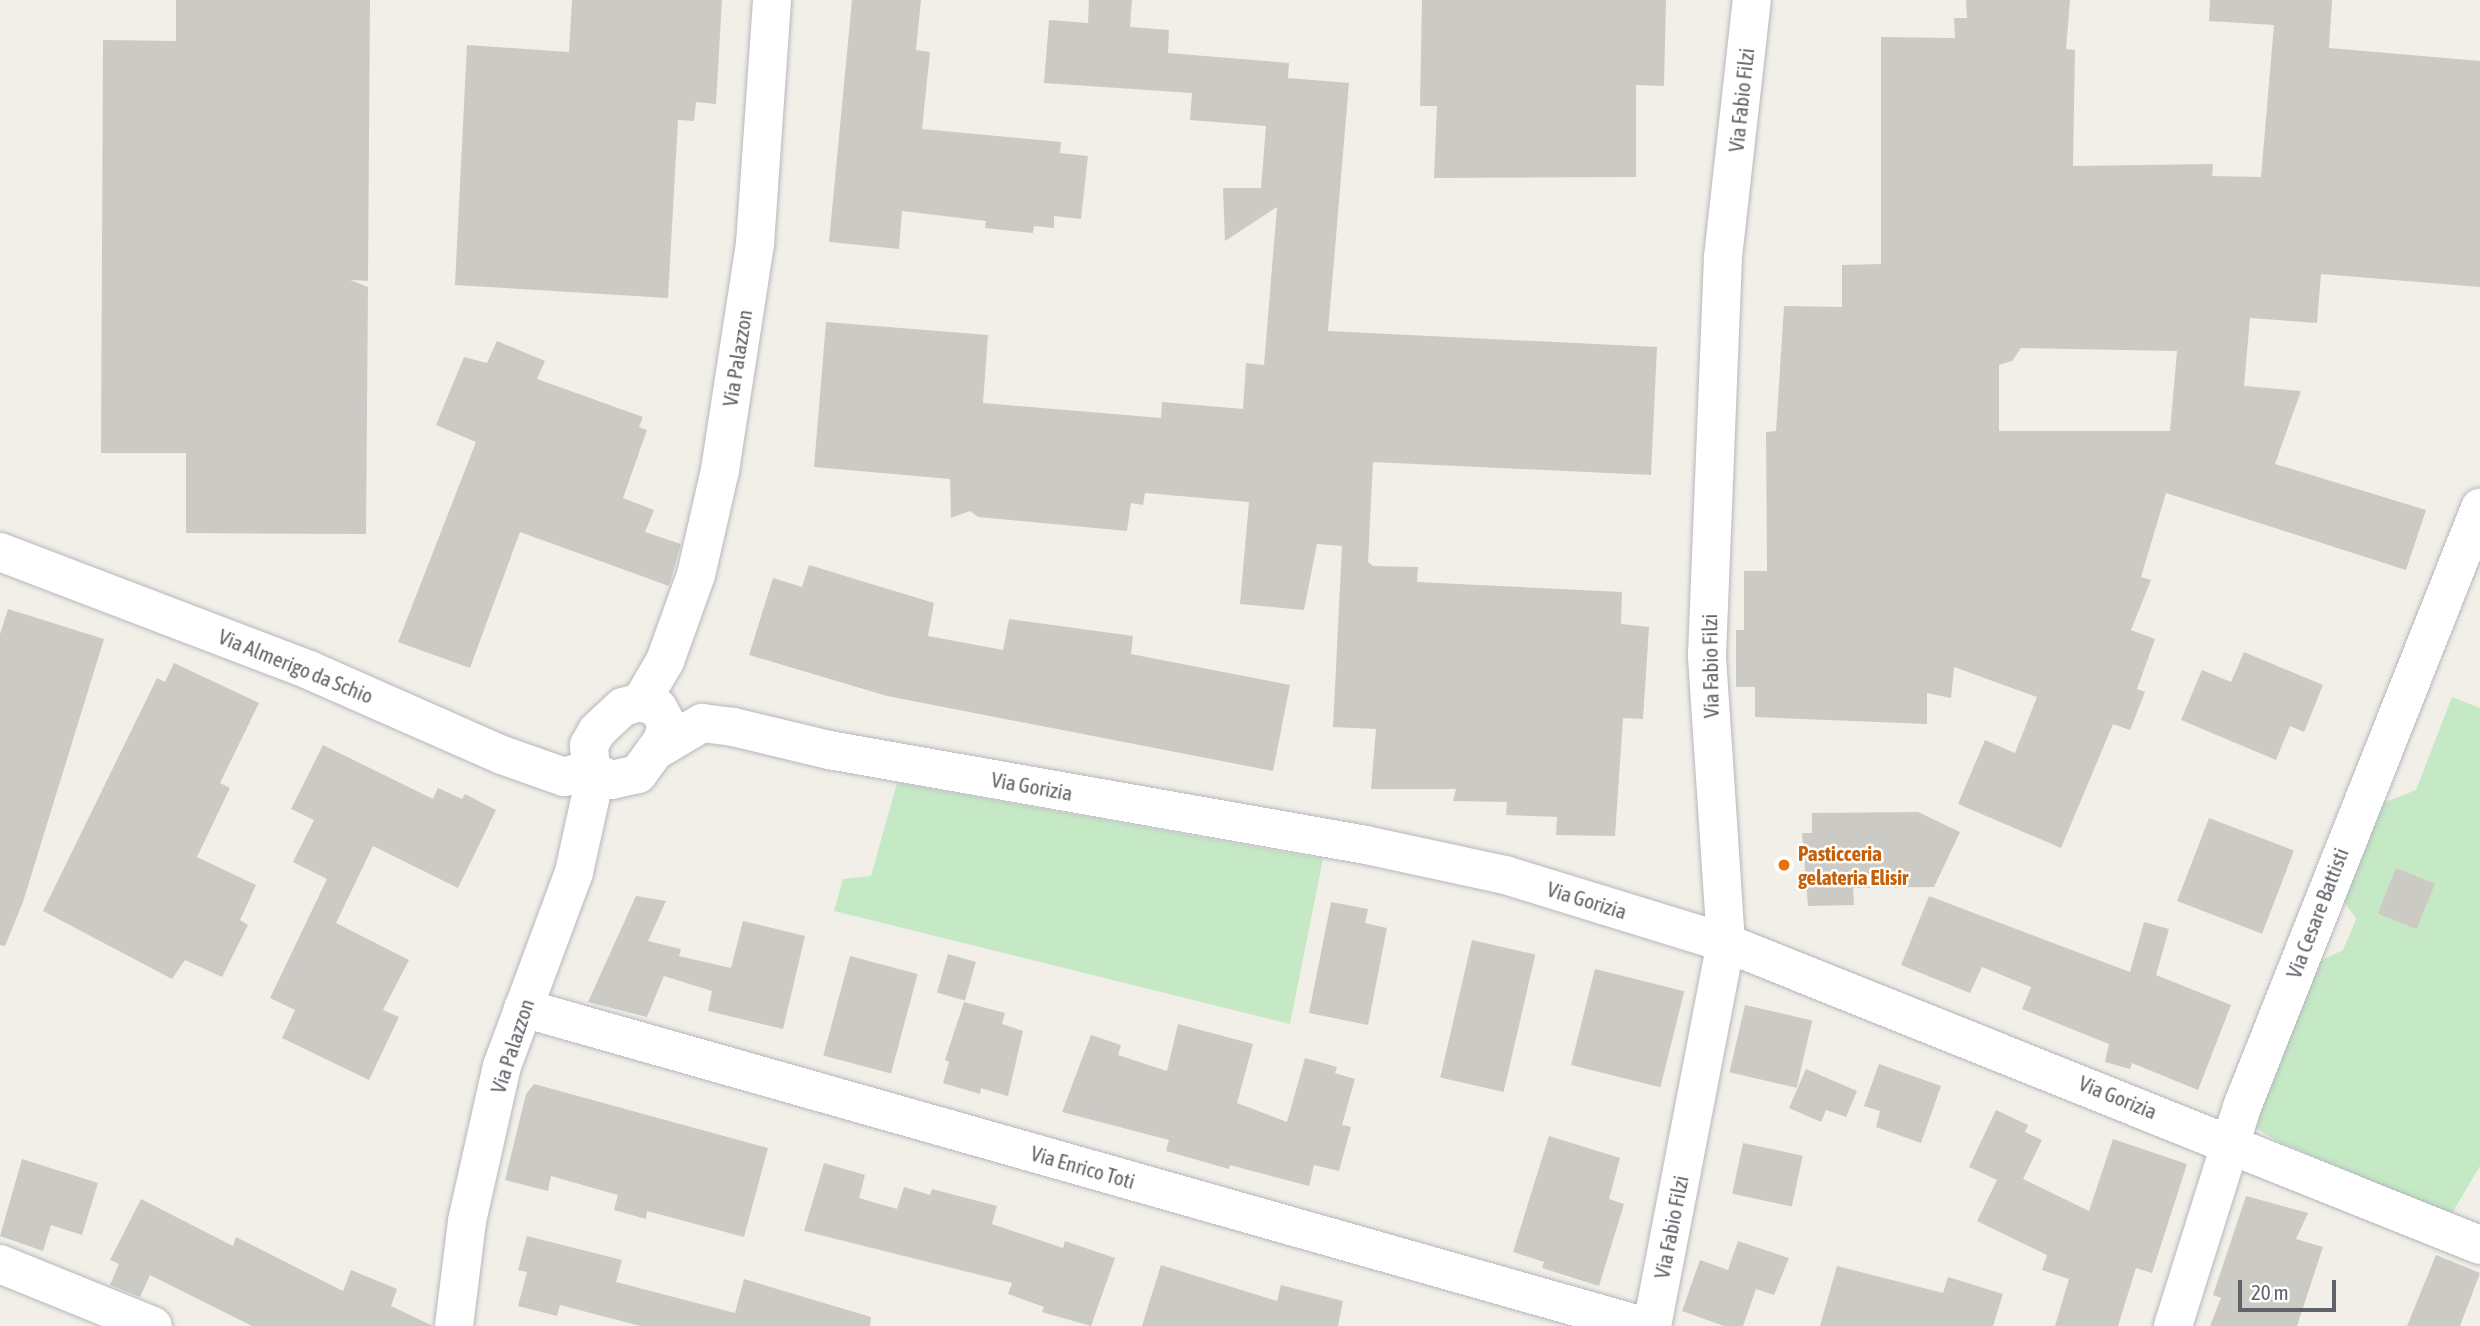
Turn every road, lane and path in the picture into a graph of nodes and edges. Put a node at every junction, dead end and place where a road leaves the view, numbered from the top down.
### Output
1 (772, 0) edge
2 (1752, 0) edge
3 (2480, 508) edge
4 (0, 552) edge
5 (641, 702) junction
6 (655, 751) junction
7 (593, 771) junction
8 (1726, 943) junction
9 (523, 1009) junction
10 (2231, 1141) junction
11 (2480, 1245) edge
12 (0, 1264) edge
13 (153, 1326) edge
14 (454, 1326) edge
15 (1643, 1326) edge
16 (1652, 1326) edge
17 (2174, 1326) edge

1 - 5 street, Via Palazzon
2 - 8 street, Via Fabio Filzi
3 - 10 street, Via Cesare Battisti
4 - 7 street, Via Almerigo da Schio
5 - 6 street
5 - 7 street
6 - 7 street
6 - 8 street, Via Gorizia
7 - 9 street, Via Palazzon
8 - 10 street, Via Gorizia
8 - 16 street, Via Fabio Filzi
9 - 14 street, Via Palazzon
9 - 15 street, Via Enrico Toti
10 - 11 street, Via Gorizia
10 - 17 street, Via Cesare Battisti
12 - 13 street

